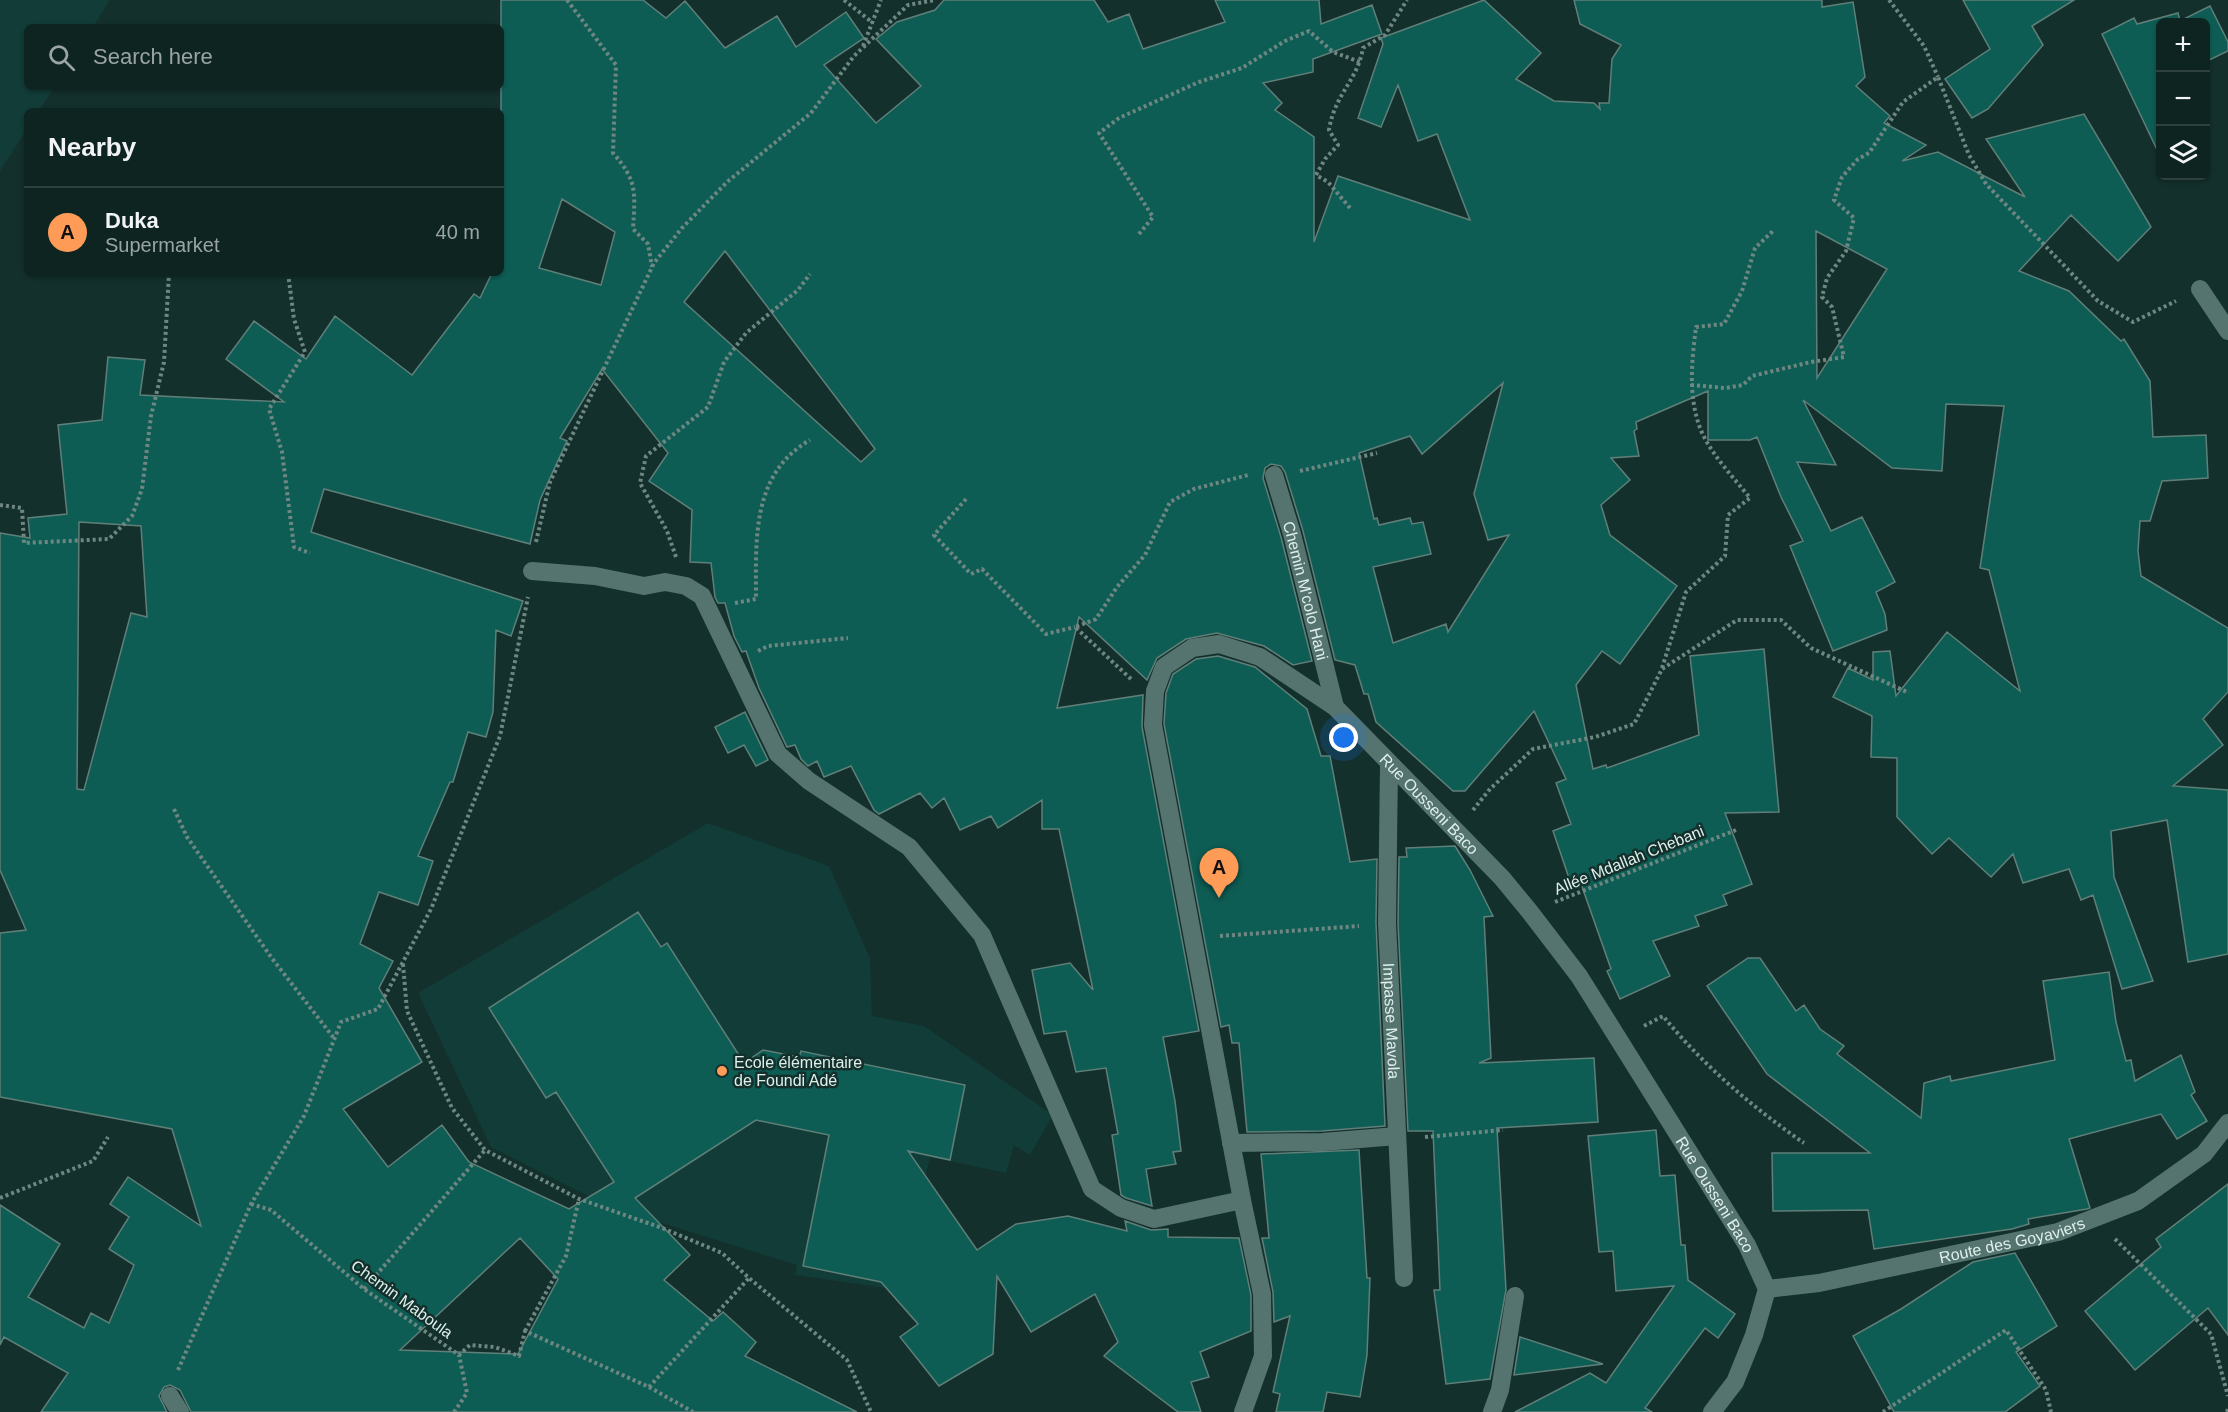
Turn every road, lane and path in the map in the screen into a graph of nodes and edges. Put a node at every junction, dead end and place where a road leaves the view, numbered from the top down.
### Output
1 (567, 0) edge
2 (844, 0) edge
3 (881, 0) edge
4 (935, 0) edge
5 (1407, 0) edge
6 (1889, 0) edge
7 (873, 23) junction
8 (862, 49) junction
9 (1360, 62) junction
10 (1938, 76) junction
11 (1350, 208) dead end
12 (1774, 230) dead end
13 (1138, 234) dead end
14 (652, 268) junction
15 (810, 274) dead end
16 (169, 276) edge
17 (288, 276) edge
18 (2200, 289) joint
19 (2228, 331) edge
20 (1691, 385) junction
21 (810, 440) dead end
22 (1377, 453) dead end
23 (1274, 475) junction
24 (966, 499) dead end
25 (0, 505) edge
26 (310, 553) dead end
27 (532, 571) junction
28 (686, 586) junction
29 (709, 610) junction
30 (1075, 627) junction
31 (848, 638) dead end
32 (733, 664) junction
33 (1662, 669) junction
34 (1155, 691) junction
35 (1909, 693) dead end
36 (1335, 707) junction
37 (1389, 765) junction
38 (174, 808) dead end
39 (1736, 830) dead end
40 (1455, 831) junction
41 (1530, 912) junction
42 (1388, 923) junction
43 (1193, 939) junction
44 (403, 963) junction
45 (333, 1037) junction
46 (1619, 1040) junction
47 (2228, 1123) edge
48 (1503, 1131) dead end
49 (108, 1137) dead end
50 (1397, 1138) junction
51 (1231, 1143) junction
52 (1804, 1143) dead end
53 (485, 1150) junction
54 (0, 1198) edge
55 (579, 1199) junction
56 (1242, 1200) junction
57 (251, 1204) junction
58 (2098, 1216) junction
59 (749, 1278) junction
60 (1404, 1278) dead end
61 (364, 1289) junction
62 (1767, 1289) junction
63 (1515, 1296) dead end
64 (525, 1330) junction
65 (459, 1355) junction
66 (649, 1387) junction
67 (170, 1396) joint
68 (2228, 1396) edge
69 (180, 1412) edge
70 (454, 1412) edge
71 (693, 1412) edge
72 (870, 1412) edge
73 (1243, 1412) edge
74 (1492, 1412) edge
75 (1712, 1412) edge
76 (1883, 1412) edge
77 (2051, 1412) edge

1 - 14 path
2 - 7 path
3 - 7 path
4 - 8 path
5 - 9 path
6 - 10 path
7 - 8 path
8 - 14 path
9 - 11 path
9 - 13 path
10 - 18 path
10 - 20 path
12 - 20 path
14 - 27 path
15 - 28 path
16 - 25 path
17 - 26 path
18 - 19 street
20 - 33 path
21 - 29 path
22 - 23 path
23 - 30 path
23 - 36 street, Chemin M'colo Hani
24 - 30 path
27 - 28 street
27 - 44 path
28 - 29 street
29 - 32 street
30 - 34 path
31 - 32 path
32 - 56 street
33 - 35 path
33 - 40 path
34 - 36 street, Rue Ousseni Baco
34 - 43 street, Rue Ousseni Baco
36 - 37 street, Rue Ousseni Baco
37 - 40 street, Rue Ousseni Baco
37 - 42 street, Impasse Mavola
38 - 45 path
39 - 41 path, Allée Mdallah Chebani
40 - 41 street, Rue Ousseni Baco
41 - 46 street, Rue Ousseni Baco
42 - 43 path
42 - 50 street, Impasse Mavola
43 - 51 street, Rue Ousseni Baco
44 - 45 path
44 - 53 path
45 - 57 path
46 - 52 path
46 - 62 street, Rue Ousseni Baco
47 - 58 street, Route des Goyaviers
48 - 50 path
49 - 54 path
50 - 51 street
50 - 60 street, Impasse Mavola
51 - 56 street, Rue Ousseni Baco
53 - 55 path
53 - 61 path
55 - 59 path
55 - 64 path
56 - 73 street, Rue Ousseni Baco
57 - 61 path, Chemin Maboula
57 - 67 path
58 - 62 street, Route des Goyaviers
58 - 68 path
59 - 66 path
59 - 72 path
61 - 65 path, Chemin Maboula
62 - 75 street
63 - 74 street
64 - 65 path, Chemin Maboula
64 - 66 path
65 - 70 path
66 - 71 path
67 - 69 street
76 - 77 path

